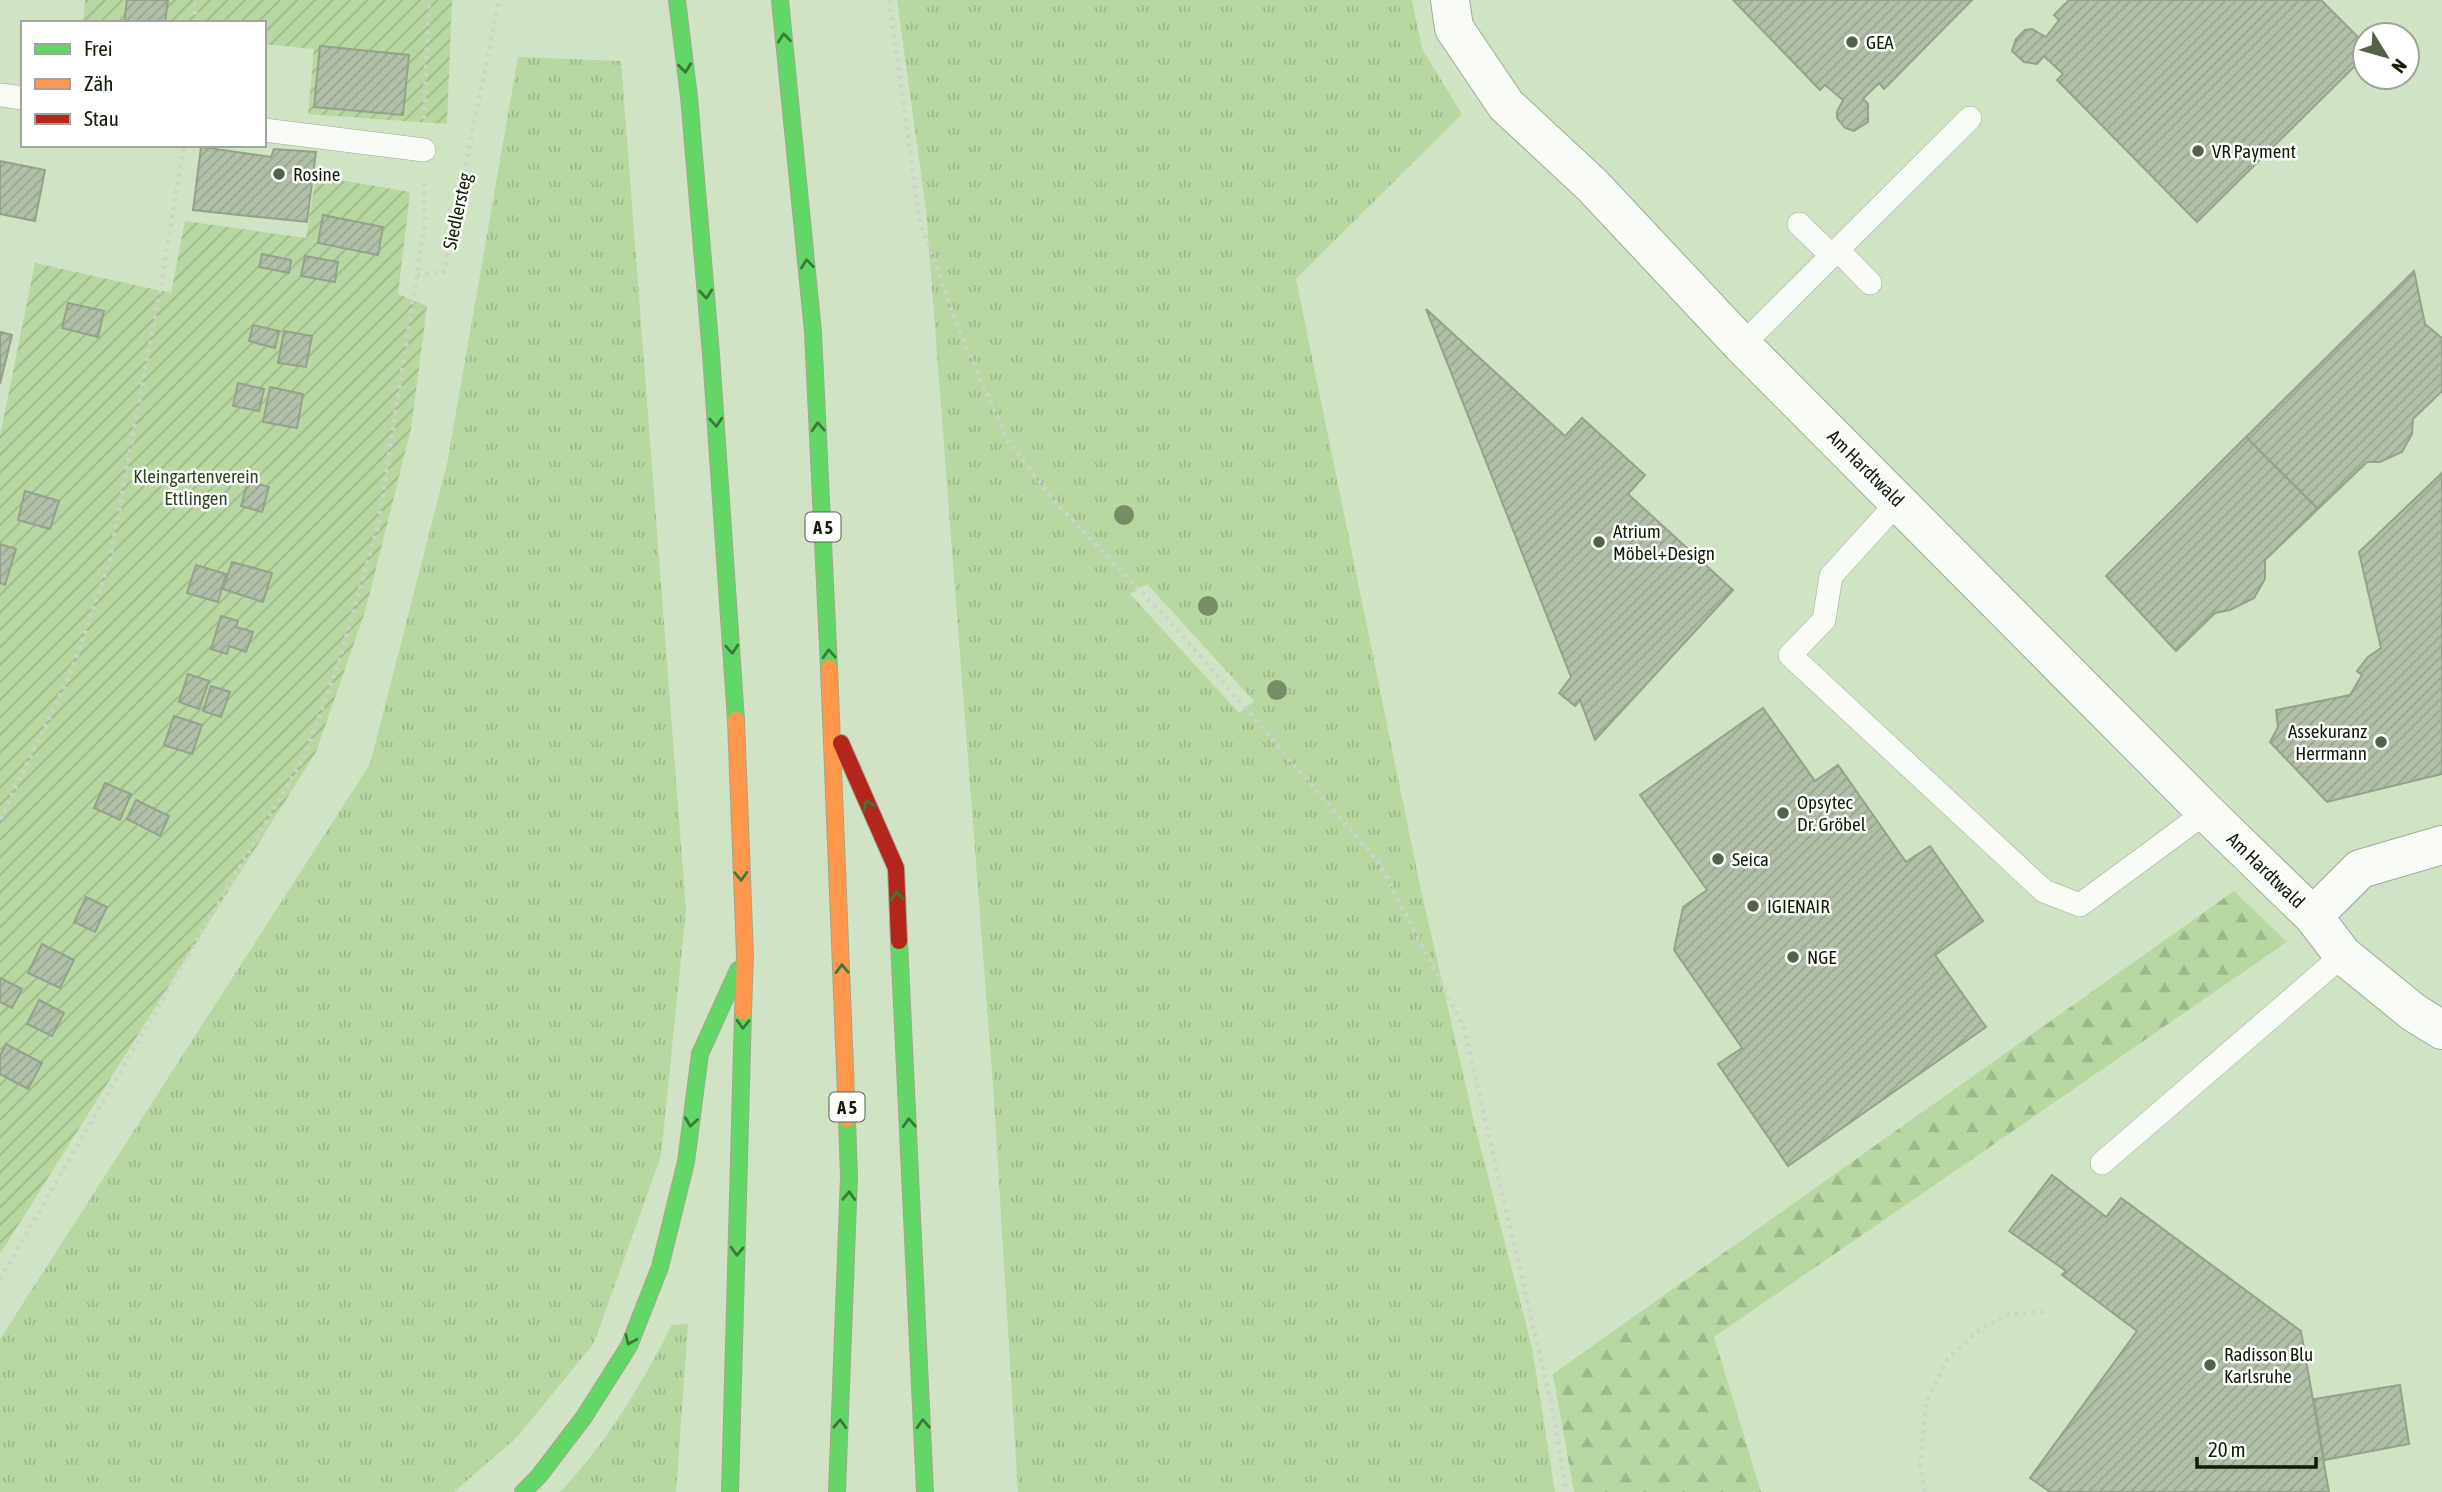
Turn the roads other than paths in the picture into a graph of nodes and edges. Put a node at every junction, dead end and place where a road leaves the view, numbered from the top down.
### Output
1 (677, 0) edge
2 (780, 0) edge
3 (1450, 0) edge
4 (0, 95) edge
5 (21, 97) edge
6 (1970, 118) dead end
7 (266, 130) edge
8 (424, 150) road end
9 (1799, 225) dead end
10 (1835, 253) junction
11 (1870, 283) dead end
12 (1742, 345) junction
13 (1899, 501) junction
14 (832, 722) junction
15 (2206, 812) junction
16 (2442, 845) edge
17 (2313, 916) junction
18 (745, 955) junction
19 (2343, 956) junction
20 (2442, 1030) edge
21 (2102, 1163) dead end
22 (523, 1492) edge
23 (730, 1492) edge
24 (837, 1492) edge
25 (925, 1492) edge

1 -> 18 highway
14 -> 2 highway, A 5
3 - 12 street, Am Hardtwald
4 - 5 lane
6 - 10 lane
7 - 8 lane
9 - 10 lane
10 - 11 lane
10 - 12 lane
12 - 13 street, Am Hardtwald
13 - 15 street, Am Hardtwald
13 - 15 lane
24 -> 14 highway, A 5
25 -> 14 highway, A 5
15 - 17 street, Am Hardtwald
16 - 17 street, Am Hardtwald
17 - 19 street, Am Hardtwald
18 -> 22 highway
18 -> 23 highway
19 - 20 street, Am Hardtwald
19 - 21 lane

